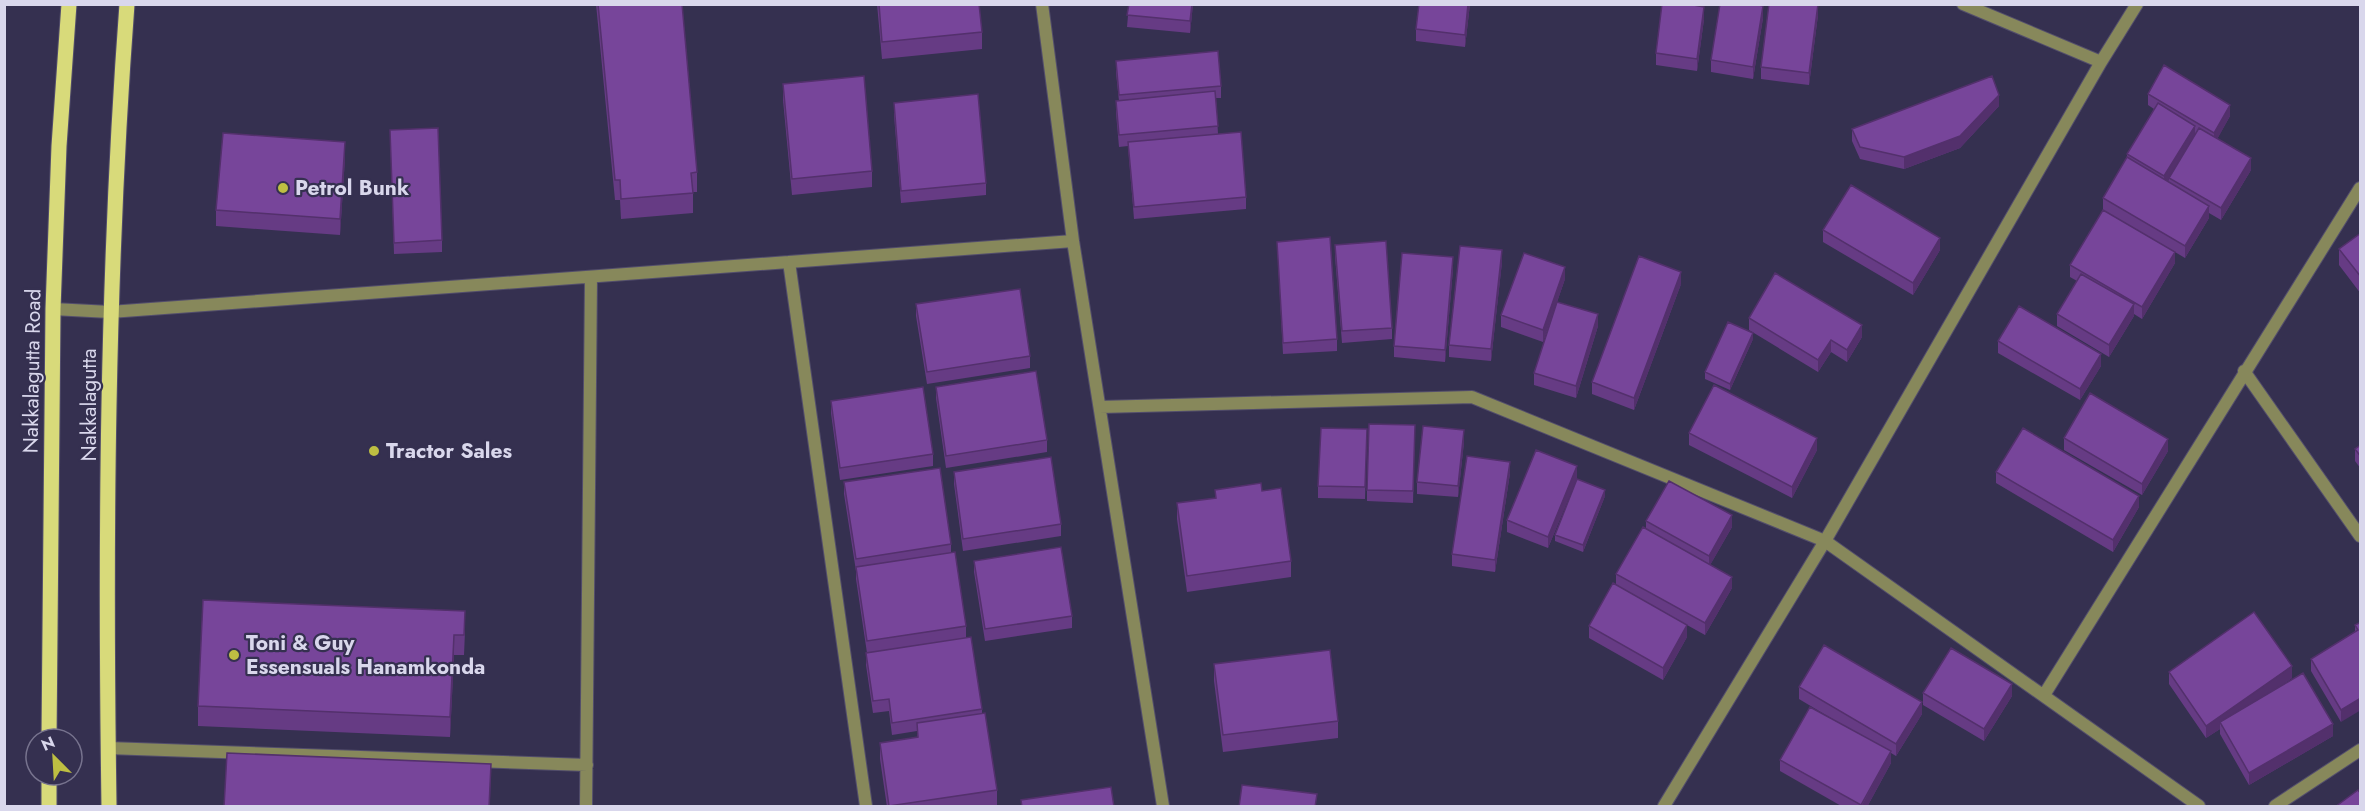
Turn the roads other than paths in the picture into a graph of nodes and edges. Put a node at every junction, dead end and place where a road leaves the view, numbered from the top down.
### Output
1 (69, 4) edge
2 (127, 4) edge
3 (1042, 4) edge
4 (1963, 4) edge
5 (2137, 4) edge
6 (2101, 62) junction
7 (2361, 188) edge
8 (1073, 241) junction
9 (789, 262) junction
10 (591, 277) junction
11 (53, 309) junction
12 (110, 312) junction
13 (2244, 371) junction
14 (1100, 407) junction
15 (2361, 536) edge
16 (1826, 541) junction
17 (2044, 695) junction
18 (49, 727) edge
19 (108, 748) junction
20 (2361, 750) edge
21 (586, 765) junction
22 (49, 787) edge
23 (49, 807) edge
24 (109, 807) edge
25 (586, 807) edge
26 (866, 807) edge
27 (1163, 807) edge
28 (1664, 807) edge
29 (2199, 807) edge
30 (2275, 807) edge

1 - 11 main road, Nakkalagutta Road
2 - 12 main road, Nakkalagutta
3 - 8 street
4 - 6 street
5 - 6 street
6 - 16 street
7 - 13 street
8 - 9 street
8 - 14 street
9 - 10 street
9 - 26 street
10 - 12 street
10 - 21 street
11 - 12 street
11 - 18 main road, Nakkalagutta Road
12 - 19 main road, Nakkalagutta
13 - 15 street
13 - 17 street
14 - 16 street
14 - 27 street
16 - 17 street
16 - 28 street
17 - 29 street
19 - 21 street
19 - 24 main road, Nakkalagutta
20 - 30 street
21 - 25 street
22 - 23 main road

